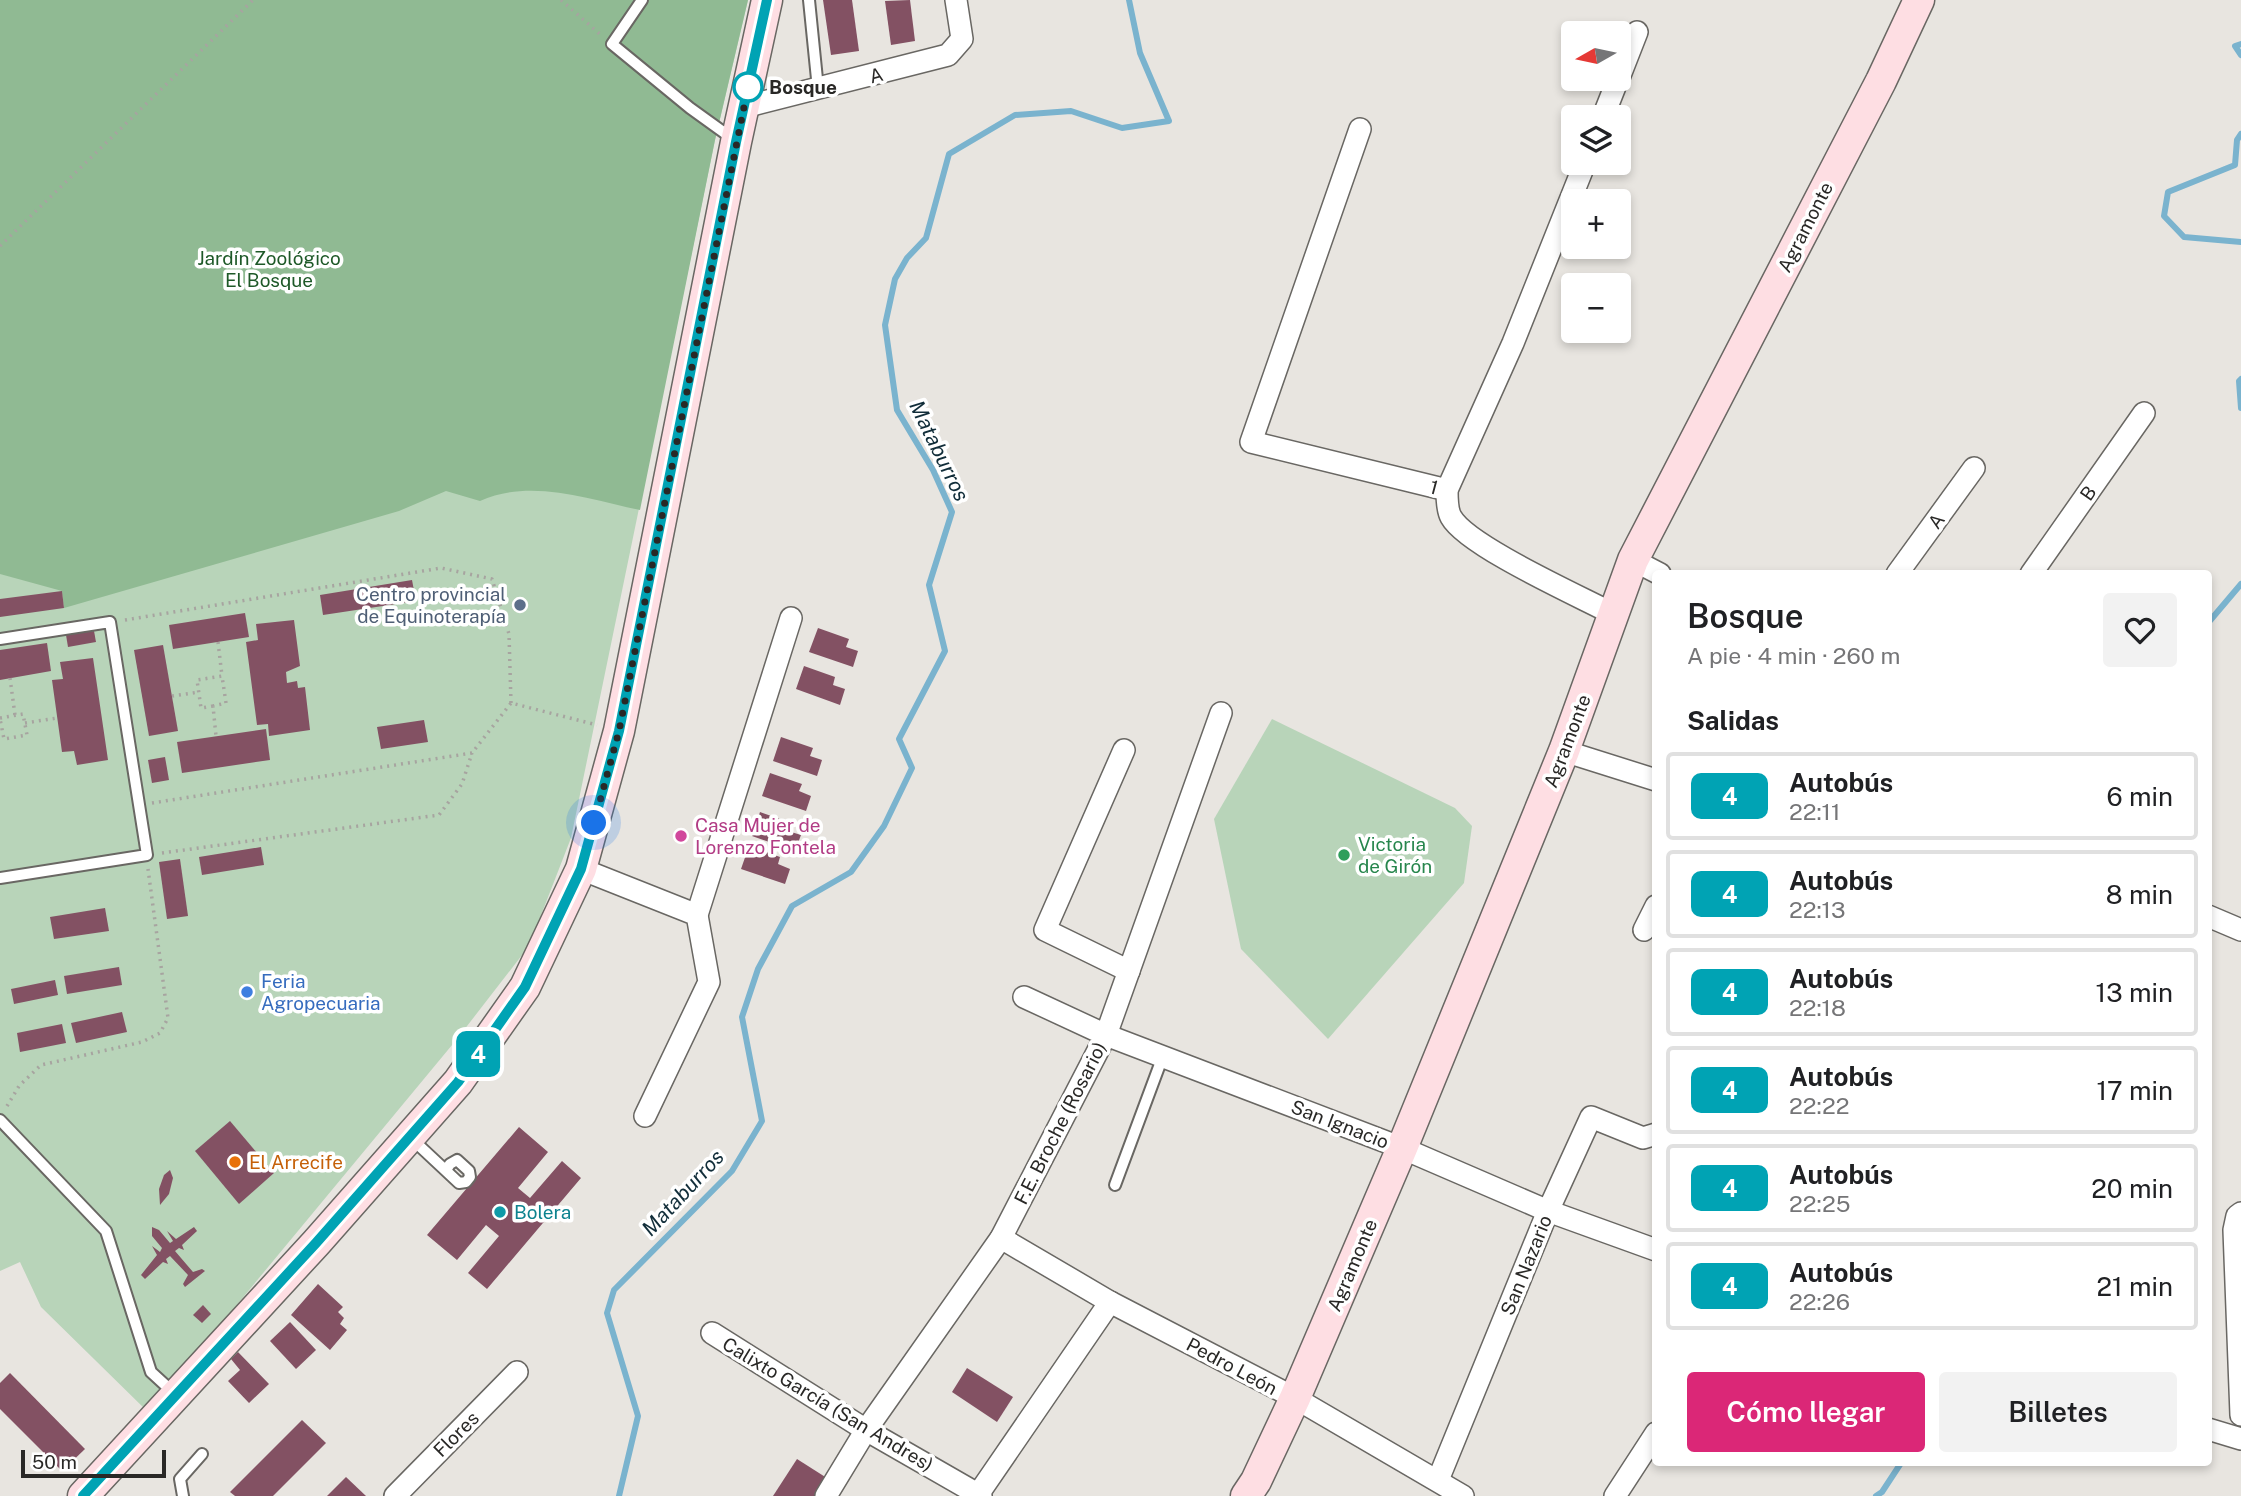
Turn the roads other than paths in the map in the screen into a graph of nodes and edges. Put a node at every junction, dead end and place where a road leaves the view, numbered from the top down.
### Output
1 (642, 0) edge
2 (767, 0) edge
3 (809, 0) edge
4 (956, 0) edge
5 (1919, 0) edge
6 (1637, 32) dead end
7 (1631, 47) edge
8 (818, 89) junction
9 (744, 107) junction
10 (1360, 129) dead end
11 (736, 142) junction
12 (1580, 175) edge
13 (2144, 413) dead end
14 (1974, 468) dead end
15 (1447, 490) junction
16 (1633, 560) junction
17 (1652, 570) edge
18 (1900, 570) edge
19 (2034, 570) edge
20 (1613, 614) junction
21 (791, 618) dead end
22 (0, 639) edge
23 (1221, 713) dead end
24 (1124, 750) dead end
25 (1564, 751) junction
26 (1652, 779) edge
27 (581, 869) junction
28 (0, 878) edge
29 (1652, 914) edge
30 (697, 915) junction
31 (2212, 918) edge
32 (1644, 930) dead end
33 (2241, 930) edge
34 (1129, 971) junction
35 (1024, 998) dead end
36 (1106, 1035) junction
37 (1163, 1056) junction
38 (645, 1116) dead end
39 (0, 1120) edge
40 (1652, 1135) edge
41 (410, 1138) junction
42 (1402, 1148) junction
43 (446, 1170) dead end
44 (1115, 1185) dead end
45 (1548, 1211) junction
46 (2239, 1214) edge
47 (1001, 1238) junction
48 (1652, 1249) edge
49 (1110, 1302) junction
50 (712, 1333) dead end
51 (517, 1372) dead end
52 (177, 1396) junction
53 (1294, 1398) junction
54 (2241, 1415) edge
55 (866, 1430) junction
56 (2212, 1430) edge
57 (1652, 1439) edge
58 (2241, 1439) edge
59 (202, 1454) dead end
60 (1438, 1480) junction
61 (1252, 1491) edge
62 (979, 1495) edge
63 (83, 1496) edge
64 (183, 1496) edge
65 (395, 1496) edge
66 (826, 1496) edge
67 (1463, 1496) edge
68 (1615, 1496) edge

1 - 11 lane
2 - 9 street
3 - 8 lane
4 - 8 street, A
5 - 16 street, Agramonte
6 - 7 street
8 - 9 street, A
9 - 11 street
10 - 15 street, 1
11 - 27 street
12 - 15 street
13 - 19 street, B
14 - 18 street, A
15 - 20 street, 1
16 - 17 street
16 - 20 street, Agramonte
20 - 25 street, Agramonte
21 - 30 street
22 - 28 lane
23 - 34 street, F.E. Broche (Rosario)
24 - 34 street
25 - 26 street
25 - 42 street, Agramonte
27 - 30 street
27 - 41 street
29 - 32 street
30 - 38 street
31 - 33 street
34 - 36 street, F.E. Broche (Rosario)
35 - 36 street, San Ignacio
36 - 37 street, San Ignacio
36 - 47 street, F.E. Broche (Rosario)
37 - 42 street, San Ignacio
37 - 44 lane
39 - 52 lane
40 - 45 street, San Nazario
41 - 43 lane
41 - 52 street
42 - 45 street, San Ignacio
42 - 53 street, Agramonte
45 - 48 street, San Ignacio
45 - 60 street, San Nazario
46 - 54 street
47 - 49 street, Pedro León
47 - 55 street, F.E. Broche (Rosario)
49 - 53 street, Pedro León
49 - 62 street
50 - 55 street, Calixto García (San Andres)
51 - 65 street, Flores
52 - 63 street
53 - 60 street, Pedro León
53 - 61 street, Agramonte
55 - 62 street, Calixto García (San Andres)
55 - 66 street, F.E. Broche (Rosario)
56 - 58 street
57 - 68 street
59 - 64 lane
60 - 67 street, Pedro León

